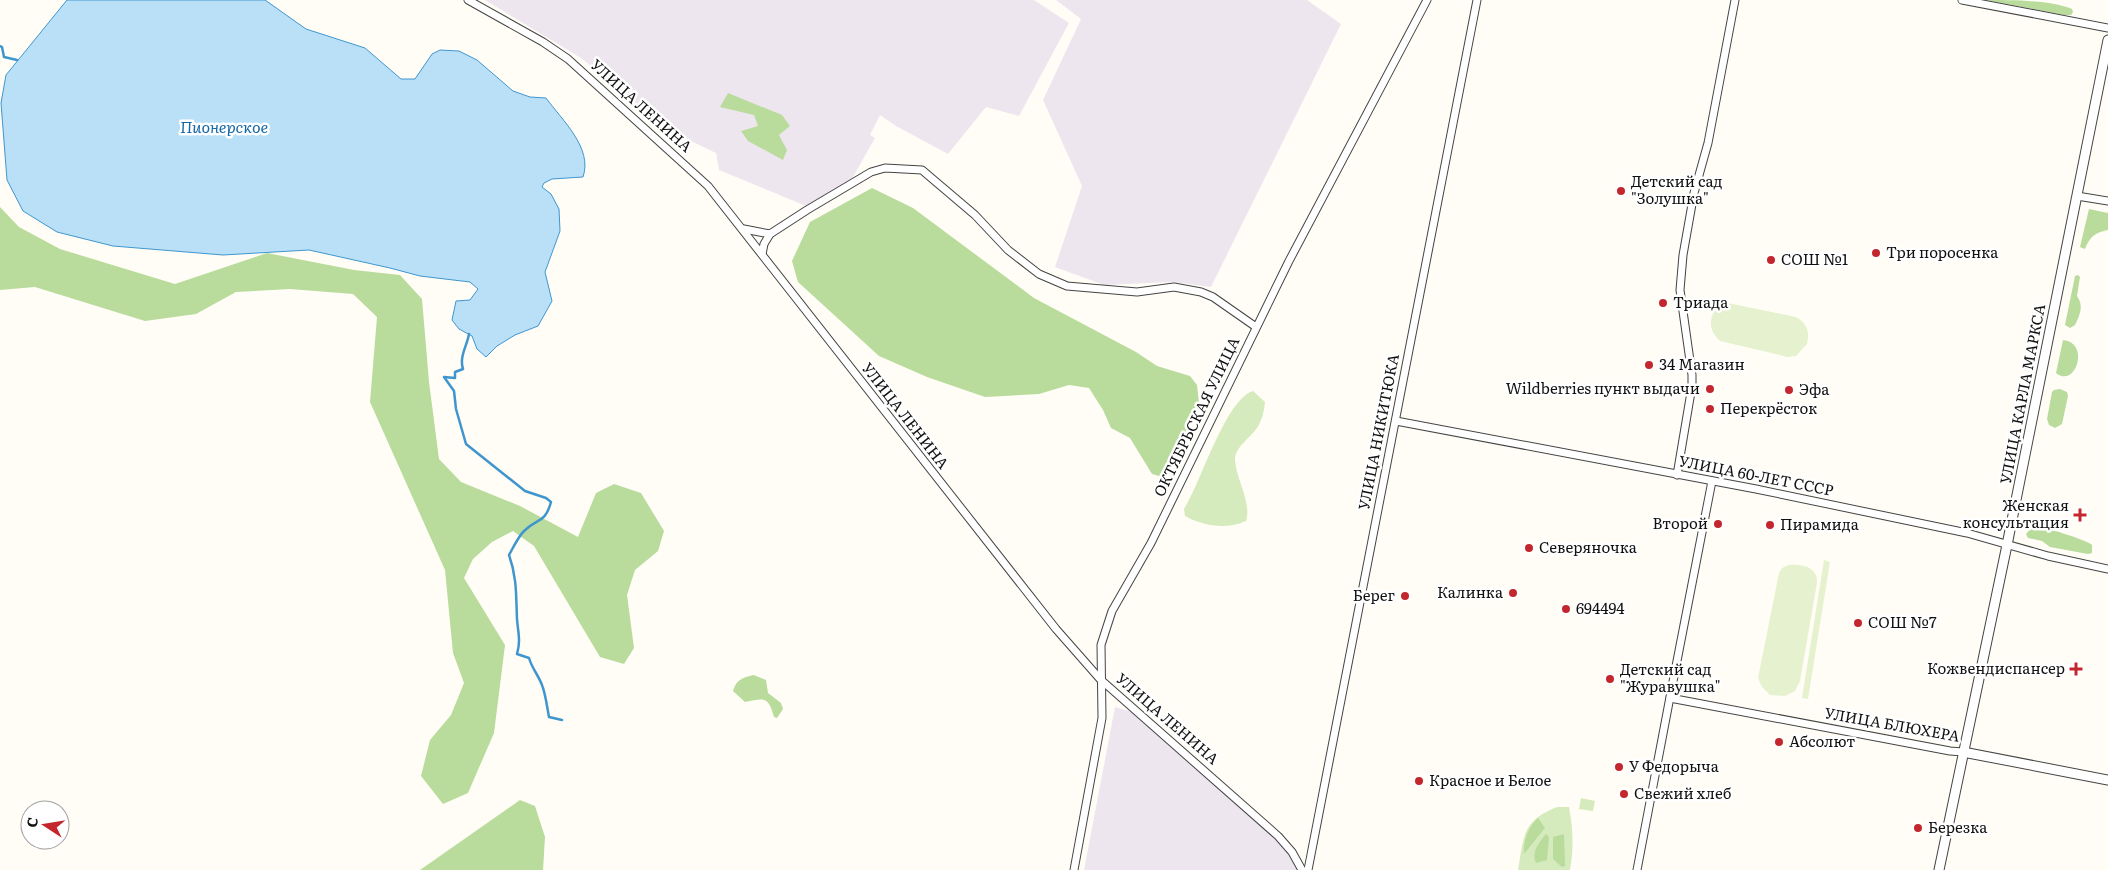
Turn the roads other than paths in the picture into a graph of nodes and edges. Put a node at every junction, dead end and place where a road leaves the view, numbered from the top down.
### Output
1 (468, 0) edge
2 (1427, 0) edge
3 (1477, 0) edge
4 (1735, 0) edge
5 (1962, 0) edge
6 (2108, 28) edge
7 (2108, 40) edge
8 (2077, 196) junction
9 (2108, 201) edge
10 (743, 229) junction
11 (770, 234) junction
12 (762, 254) junction
13 (1256, 327) junction
14 (1396, 421) junction
15 (1677, 475) junction
16 (1712, 481) junction
17 (2007, 545) junction
18 (2108, 569) edge
19 (1100, 679) junction
20 (1670, 698) junction
21 (1963, 752) junction
22 (2108, 780) edge
23 (1074, 870) edge
24 (1302, 870) edge
25 (1308, 870) edge
26 (1637, 870) edge
27 (1939, 870) edge

1 - 10 street, УЛИЦА ЛЕНИНА
2 - 13 street, ОКТЯБРЬСКАЯ УЛИЦА
3 - 14 street, УЛИЦА НИКИТЮКА
4 - 15 street
5 - 6 street
7 - 8 street, УЛИЦА КАРЛА МАРКСА
8 - 9 street
8 - 17 street, УЛИЦА КАРЛА МАРКСА
10 - 11 street
10 - 12 street, УЛИЦА ЛЕНИНА
11 - 12 street
11 - 13 street
12 - 19 street, УЛИЦА ЛЕНИНА
13 - 19 street, ОКТЯБРЬСКАЯ УЛИЦА
14 - 15 street, УЛИЦА 60-ЛЕТ СССР
14 - 25 street, УЛИЦА НИКИТЮКА
15 - 16 street, УЛИЦА 60-ЛЕТ СССР
16 - 17 street, УЛИЦА 60-ЛЕТ СССР
16 - 20 street
17 - 18 street, УЛИЦА 60-ЛЕТ СССР
17 - 21 street, УЛИЦА КАРЛА МАРКСА
19 - 23 street, ОКТЯБРЬСКАЯ УЛИЦА
19 - 24 street, УЛИЦА ЛЕНИНА
20 - 21 street, УЛИЦА БЛЮХЕРА
20 - 26 street
21 - 22 street, УЛИЦА БЛЮХЕРА
21 - 27 street, УЛИЦА КАРЛА МАРКСА

